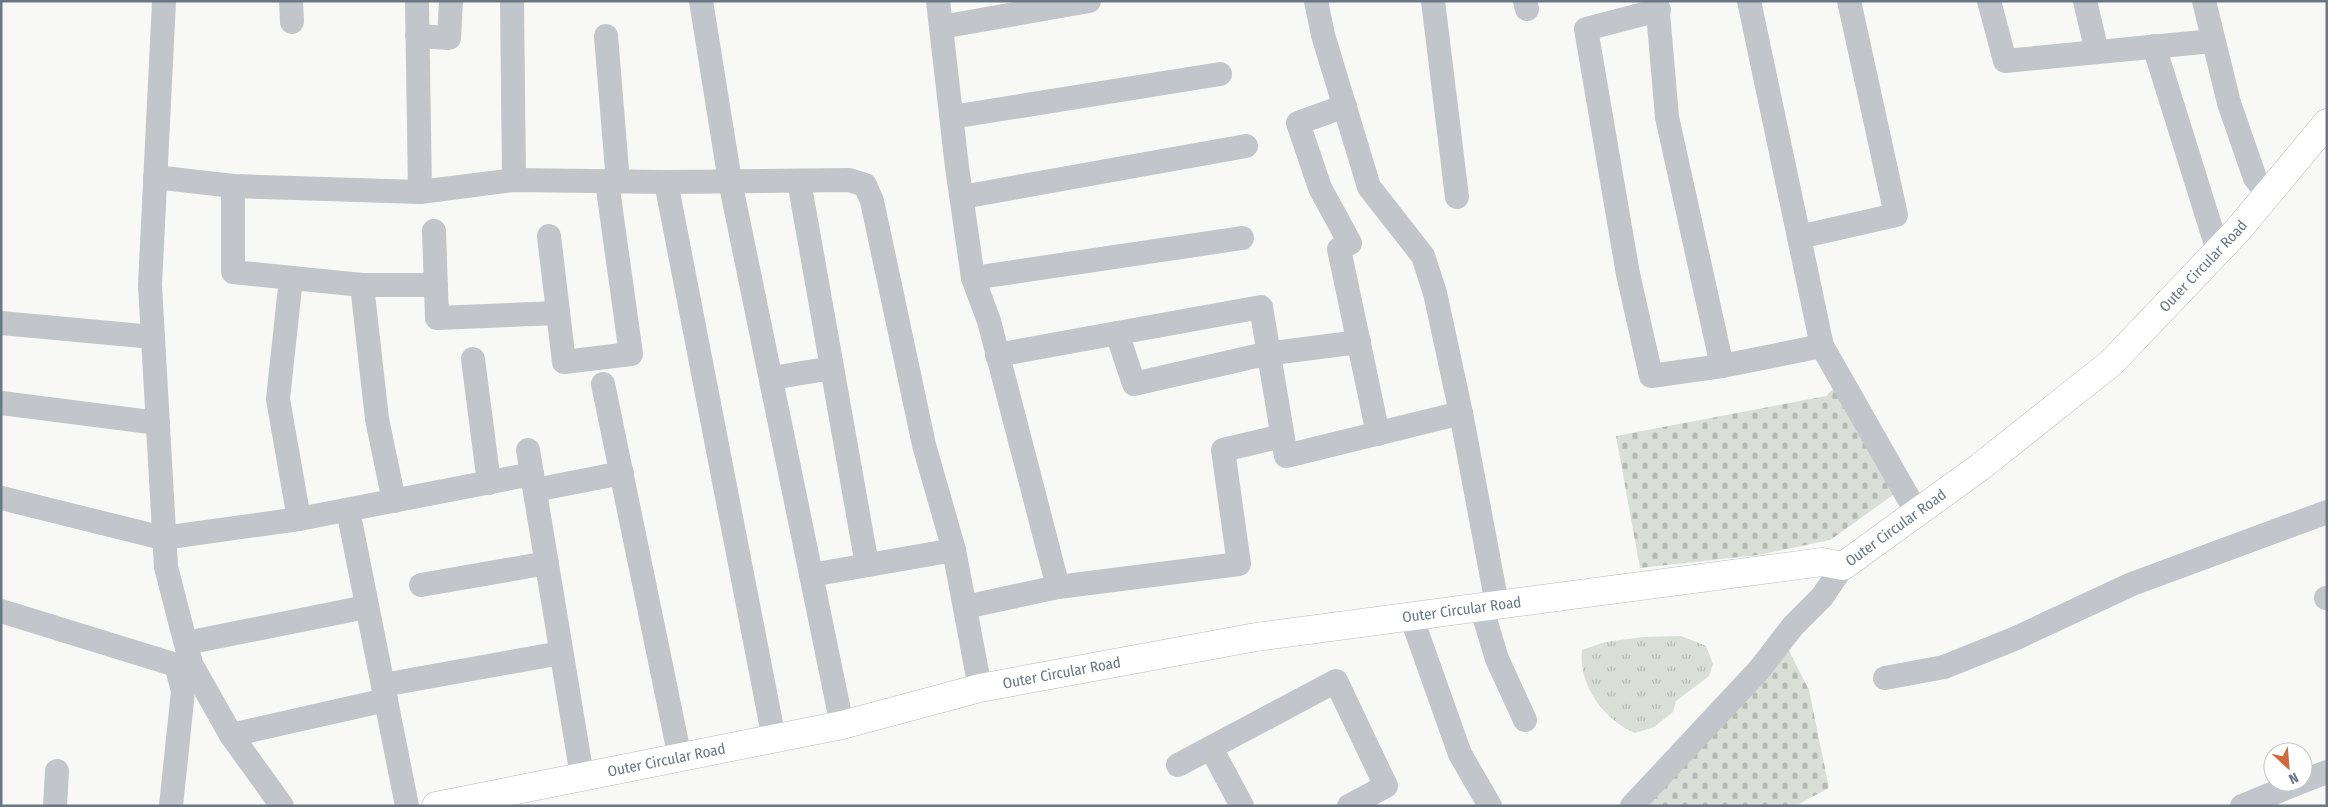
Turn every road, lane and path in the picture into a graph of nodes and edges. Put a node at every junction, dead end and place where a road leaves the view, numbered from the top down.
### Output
1 (164, 1) edge
2 (417, 1) edge
3 (451, 1) edge
4 (512, 1) edge
5 (701, 1) edge
6 (938, 1) edge
7 (1089, 1) edge
8 (1316, 1) edge
9 (1433, 1) edge
10 (1750, 1) edge
11 (1849, 1) edge
12 (1989, 1) edge
13 (2085, 1) edge
14 (2204, 1) edge
15 (1658, 6) edge
16 (941, 27) junction
17 (417, 36) junction
18 (606, 36) dead end
19 (2213, 41) junction
20 (2154, 46) junction
21 (2097, 52) junction
22 (1220, 74) dead end
23 (1345, 106) junction
24 (952, 117) junction
25 (2327, 123) edge
26 (1246, 146) dead end
27 (154, 177) junction
28 (514, 180) junction
29 (730, 181) junction
30 (798, 181) junction
31 (612, 182) junction
32 (666, 182) junction
33 (233, 186) junction
34 (420, 192) junction
35 (2268, 194) junction
36 (962, 197) junction
37 (1457, 197) dead end
38 (434, 231) dead end
39 (549, 236) dead end
40 (1799, 237) junction
41 (1242, 238) dead end
42 (2218, 251) junction
43 (291, 278) junction
44 (973, 278) junction
45 (362, 285) junction
46 (436, 285) junction
47 (558, 313) junction
48 (1, 323) edge
49 (1117, 333) junction
50 (153, 337) junction
51 (1358, 342) junction
52 (1822, 346) junction
53 (1268, 354) junction
54 (997, 355) junction
55 (473, 359) dead end
56 (1722, 366) junction
57 (832, 368) junction
58 (772, 378) junction
59 (604, 384) dead end
60 (1, 404) edge
61 (1461, 413) junction
62 (158, 423) junction
63 (1378, 434) junction
64 (1282, 436) junction
65 (528, 450) dead end
66 (622, 474) junction
67 (533, 482) junction
68 (489, 483) junction
69 (1, 498) edge
70 (394, 501) junction
71 (348, 510) junction
72 (2327, 512) edge
73 (1917, 513) junction
74 (299, 519) junction
75 (163, 538) junction
76 (954, 550) junction
77 (547, 563) junction
78 (867, 565) junction
79 (1843, 566) junction
80 (811, 575) junction
81 (421, 585) dead end
82 (1058, 587) junction
83 (1489, 605) junction
84 (366, 606) junction
85 (965, 607) junction
86 (1, 611) edge
87 (1411, 616) junction
88 (561, 653) junction
89 (184, 656) junction
90 (1885, 678) dead end
91 (980, 688) junction
92 (384, 693) junction
93 (1525, 720) dead end
94 (842, 725) junction
95 (232, 736) junction
96 (774, 739) junction
97 (1211, 748) junction
98 (680, 758) junction
99 (1178, 765) dead end
100 (57, 771) dead end
101 (2327, 772) edge
102 (582, 776) junction
103 (2313, 778) edge
104 (2277, 792) edge
105 (55, 806) edge
106 (172, 806) edge
107 (282, 806) edge
108 (407, 806) edge
109 (436, 806) edge
110 (1242, 806) edge
111 (1349, 806) edge
112 (1490, 806) edge
113 (1632, 806) edge
114 (2242, 806) edge

1 - 27 street
2 - 17 street
3 - 17 street
4 - 28 street
5 - 29 street
6 - 16 street
7 - 16 street
8 - 23 street
9 - 37 street
10 - 40 street
11 - 40 street
12 - 21 street
13 - 21 street
14 - 19 street
15 - 56 street
15 - 56 street
16 - 24 street
17 - 34 street
18 - 31 street
19 - 20 street
19 - 35 street
20 - 21 street
20 - 42 street
22 - 24 street
23 - 51 street
23 - 61 street
24 - 36 street
25 - 35 main road, Outer Circular Road
26 - 36 street
27 - 33 street
27 - 50 street
28 - 31 street
28 - 34 street
29 - 30 street
29 - 32 street
29 - 58 street
30 - 57 street
30 - 76 street
31 - 32 street
31 - 47 street
32 - 96 street
33 - 34 street
33 - 43 street
35 - 42 main road, Outer Circular Road
36 - 44 street
38 - 46 street
39 - 47 street
40 - 52 street
41 - 44 street
42 - 73 main road, Outer Circular Road
43 - 45 street
43 - 74 street
44 - 54 street
45 - 46 street
45 - 70 street
46 - 47 street
48 - 50 street
49 - 53 street
49 - 53 street
49 - 54 street
50 - 62 street
51 - 53 street
51 - 63 street
52 - 56 street
52 - 73 street
53 - 64 street
54 - 82 street
55 - 68 street
57 - 58 street
57 - 78 street
58 - 80 street
59 - 66 street
60 - 62 street
61 - 63 street
61 - 83 street
62 - 75 street
63 - 64 street
64 - 82 street
65 - 67 street
66 - 67 street
66 - 98 street
67 - 68 street
67 - 77 street
68 - 70 street
69 - 75 street
70 - 71 street
71 - 74 street
71 - 84 street
72 - 90 street
73 - 79 main road, Outer Circular Road
74 - 75 street
75 - 89 street
76 - 78 street
76 - 85 street
77 - 81 street
77 - 88 street
78 - 80 street
79 - 83 main road, Outer Circular Road
79 - 113 street
80 - 94 street
82 - 85 street
83 - 87 main road, Outer Circular Road
83 - 93 street
84 - 89 street
84 - 92 street
85 - 91 street
86 - 89 street
87 - 91 main road, Outer Circular Road
87 - 112 street
88 - 92 street
88 - 102 street
89 - 95 street
89 - 106 street
91 - 94 main road, Outer Circular Road
92 - 95 street
92 - 108 street
94 - 96 main road, Outer Circular Road
95 - 107 street
96 - 98 main road, Outer Circular Road
97 - 99 street
97 - 110 street
97 - 111 street
98 - 102 main road, Outer Circular Road
100 - 105 street
101 - 103 street
102 - 109 main road, Outer Circular Road
104 - 114 street

